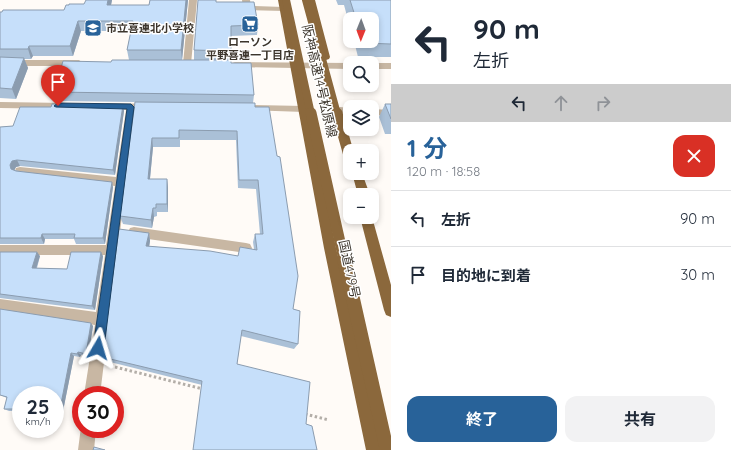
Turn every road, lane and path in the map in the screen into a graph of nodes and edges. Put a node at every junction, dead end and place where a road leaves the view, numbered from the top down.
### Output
1 (193, 0) edge
2 (246, 0) edge
3 (282, 0) edge
4 (306, 0) edge
5 (311, 0) edge
6 (285, 4) edge
7 (0, 63) edge
8 (86, 63) edge
9 (187, 64) edge
10 (225, 65) edge
11 (295, 66) junction
12 (328, 66) junction
13 (343, 66) edge
14 (379, 66) edge
15 (391, 66) edge
16 (0, 105) edge
17 (77, 106) edge
18 (100, 106) edge
19 (131, 107) junction
20 (161, 107) edge
21 (246, 108) edge
22 (304, 109) junction
23 (340, 110) junction
24 (343, 110) edge
25 (379, 112) edge
26 (391, 113) edge
27 (346, 144) edge
28 (349, 144) edge
29 (20, 171) edge
30 (120, 182) junction
31 (368, 224) edge
32 (372, 224) edge
33 (114, 229) junction
34 (246, 248) edge
35 (0, 250) edge
36 (112, 250) junction
37 (391, 292) edge
38 (0, 305) edge
39 (391, 310) edge
40 (102, 319) junction
41 (97, 363) junction
42 (93, 386) edge
43 (205, 390) edge
44 (298, 412) edge
45 (329, 420) dead end
46 (87, 438) edge
47 (86, 450) edge
48 (374, 450) edge
49 (387, 450) edge

1 - 9 street
2 - 6 street
3 - 6 highway, 国道479号
4 - 27 highway, 阪神高速14号松原線, bridge
5 - 12 highway
6 - 11 highway, 国道479号
6 - 49 highway, 阪神高速14号松原線, bridge
7 - 8 street
10 - 11 street
11 - 12 street
11 - 22 highway, 国道479号
12 - 13 street
12 - 23 highway
14 - 15 street
16 - 17 street
18 - 19 street
19 - 20 street
19 - 30 street
21 - 22 street
22 - 48 highway, 国道479号
23 - 24 street
23 - 28 highway
25 - 26 street
29 - 30 street
30 - 33 street
31 - 39 highway
32 - 37 highway
33 - 34 street
33 - 36 street
35 - 36 street
36 - 40 street
38 - 40 street
40 - 41 street
41 - 42 street
41 - 43 path
44 - 45 path
46 - 47 street

